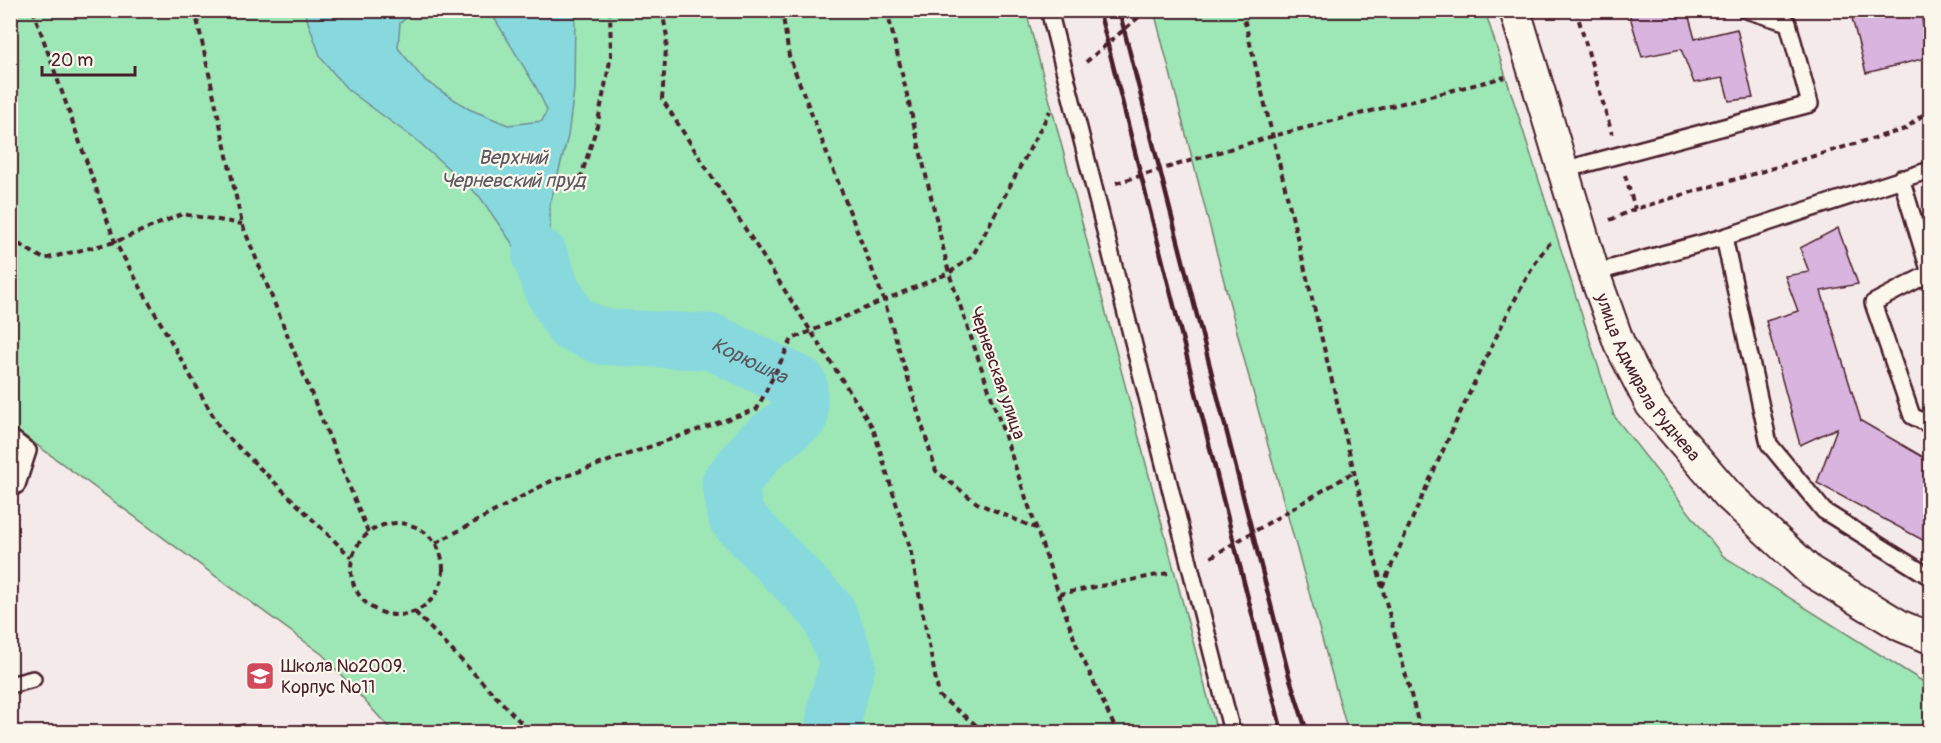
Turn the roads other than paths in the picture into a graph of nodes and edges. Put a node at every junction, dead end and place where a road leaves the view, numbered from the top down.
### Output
1 (1049, 10) edge
2 (1515, 10) edge
3 (1746, 10) edge
4 (1563, 170) junction
5 (1930, 170) edge
6 (1901, 178) junction
7 (1724, 237) junction
8 (1594, 273) junction
9 (1930, 425) edge
10 (10, 437) edge
11 (10, 489) edge
12 (1930, 577) edge
13 (1930, 638) edge
14 (33, 679) dead end
15 (10, 685) edge
16 (1232, 732) edge

1 - 16 lane
2 - 4 street, улица Адмирала Руднева
3 - 4 lane
4 - 8 street, улица Адмирала Руднева
5 - 6 lane
6 - 7 lane
6 - 9 lane
7 - 8 lane
7 - 12 lane
8 - 13 street, улица Адмирала Руднева
10 - 11 lane
14 - 15 lane

